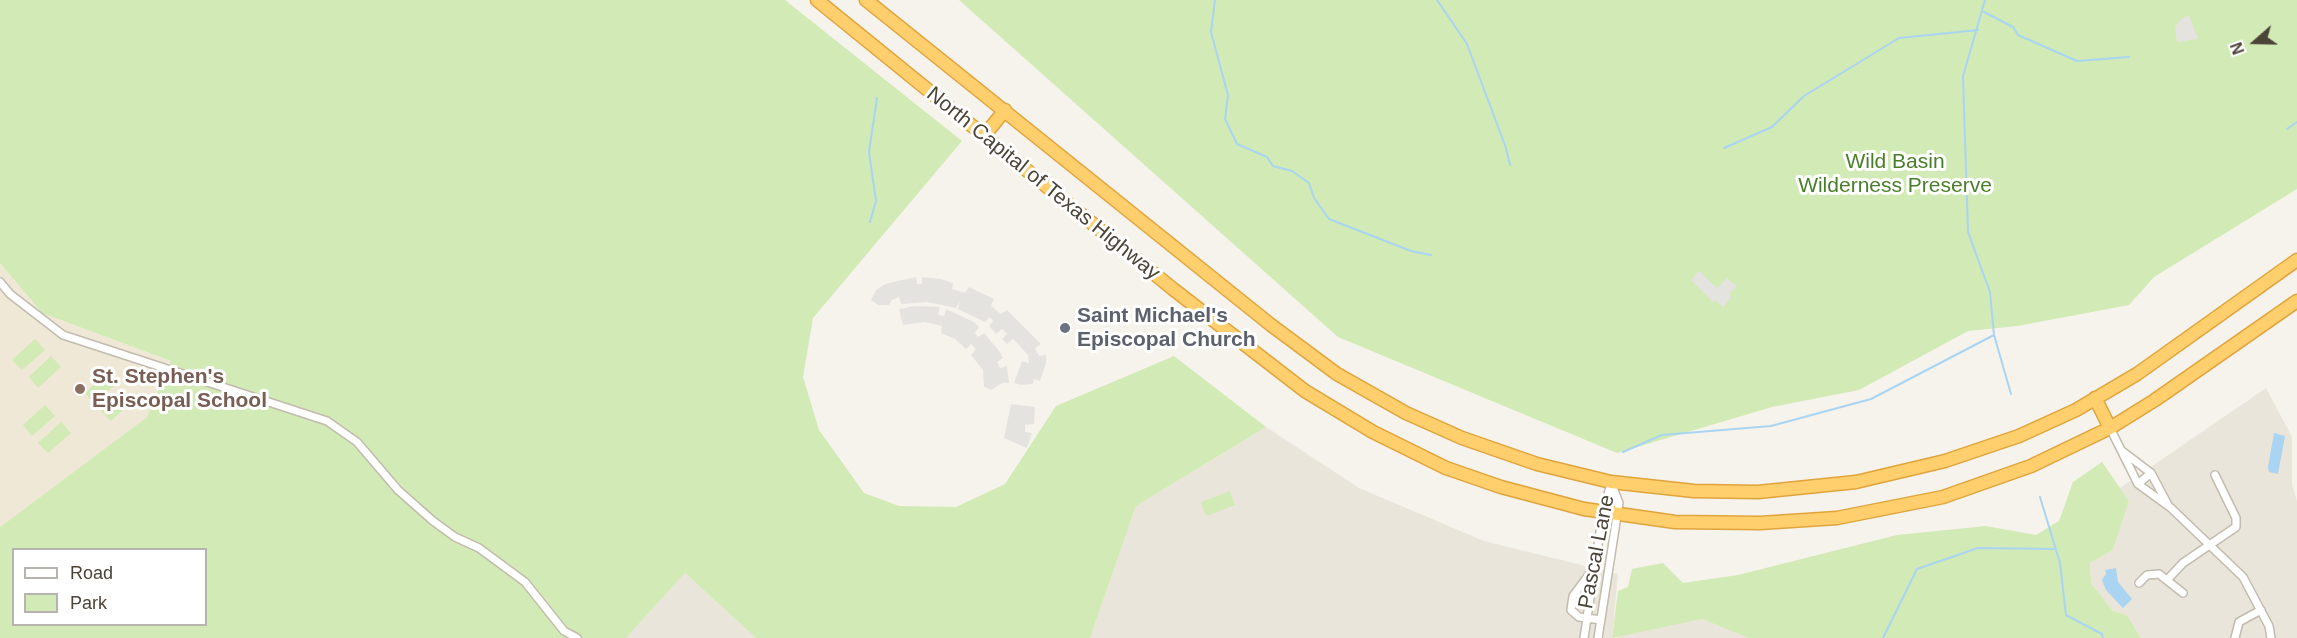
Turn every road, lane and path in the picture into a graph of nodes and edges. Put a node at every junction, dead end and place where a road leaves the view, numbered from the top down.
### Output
1 (817, 0) edge
2 (866, 0) edge
3 (1005, 110) junction
4 (984, 136) junction
5 (2297, 260) edge
6 (0, 282) edge
7 (2297, 301) edge
8 (2095, 398) junction
9 (2110, 428) junction
10 (2121, 449) junction
11 (2151, 473) junction
12 (2215, 475) dead end
13 (1611, 482) junction
14 (2138, 484) junction
15 (2171, 508) junction
16 (1603, 513) junction
17 (1617, 515) junction
18 (2210, 546) junction
19 (1594, 564) junction
20 (2168, 580) junction
21 (2139, 583) dead end
22 (2183, 593) dead end
23 (2260, 609) junction
24 (1585, 618) junction
25 (1601, 620) junction
26 (577, 638) edge
27 (1584, 638) edge
28 (1598, 638) edge
29 (2235, 638) edge
30 (2271, 638) edge

1 - 4 highway, North Capital of Texas Highway
2 - 3 highway, North Capital of Texas Highway
3 - 4 highway
3 - 13 highway, North Capital of Texas Highway
4 - 16 highway, North Capital of Texas Highway
5 - 8 highway, North Capital of Texas Highway
6 - 26 street
7 - 9 highway, North Capital of Texas Highway
8 - 9 highway
8 - 13 highway, North Capital of Texas Highway
9 - 10 street
9 - 17 highway, North Capital of Texas Highway
10 - 11 street
10 - 14 street
11 - 14 street
11 - 15 street
12 - 18 street
13 - 16 street, Pascal Lane
13 - 17 street, Pascal Lane
14 - 15 street
15 - 18 street
16 - 17 highway, North Capital of Texas Highway
16 - 19 street, Pascal Lane
17 - 25 street, Pascal Lane
18 - 20 street
18 - 23 street
19 - 24 street, Pascal Lane
19 - 24 street
20 - 21 street
20 - 22 street
23 - 29 street
23 - 30 street
24 - 25 street
24 - 27 street, Pascal Lane
25 - 28 street, Pascal Lane

